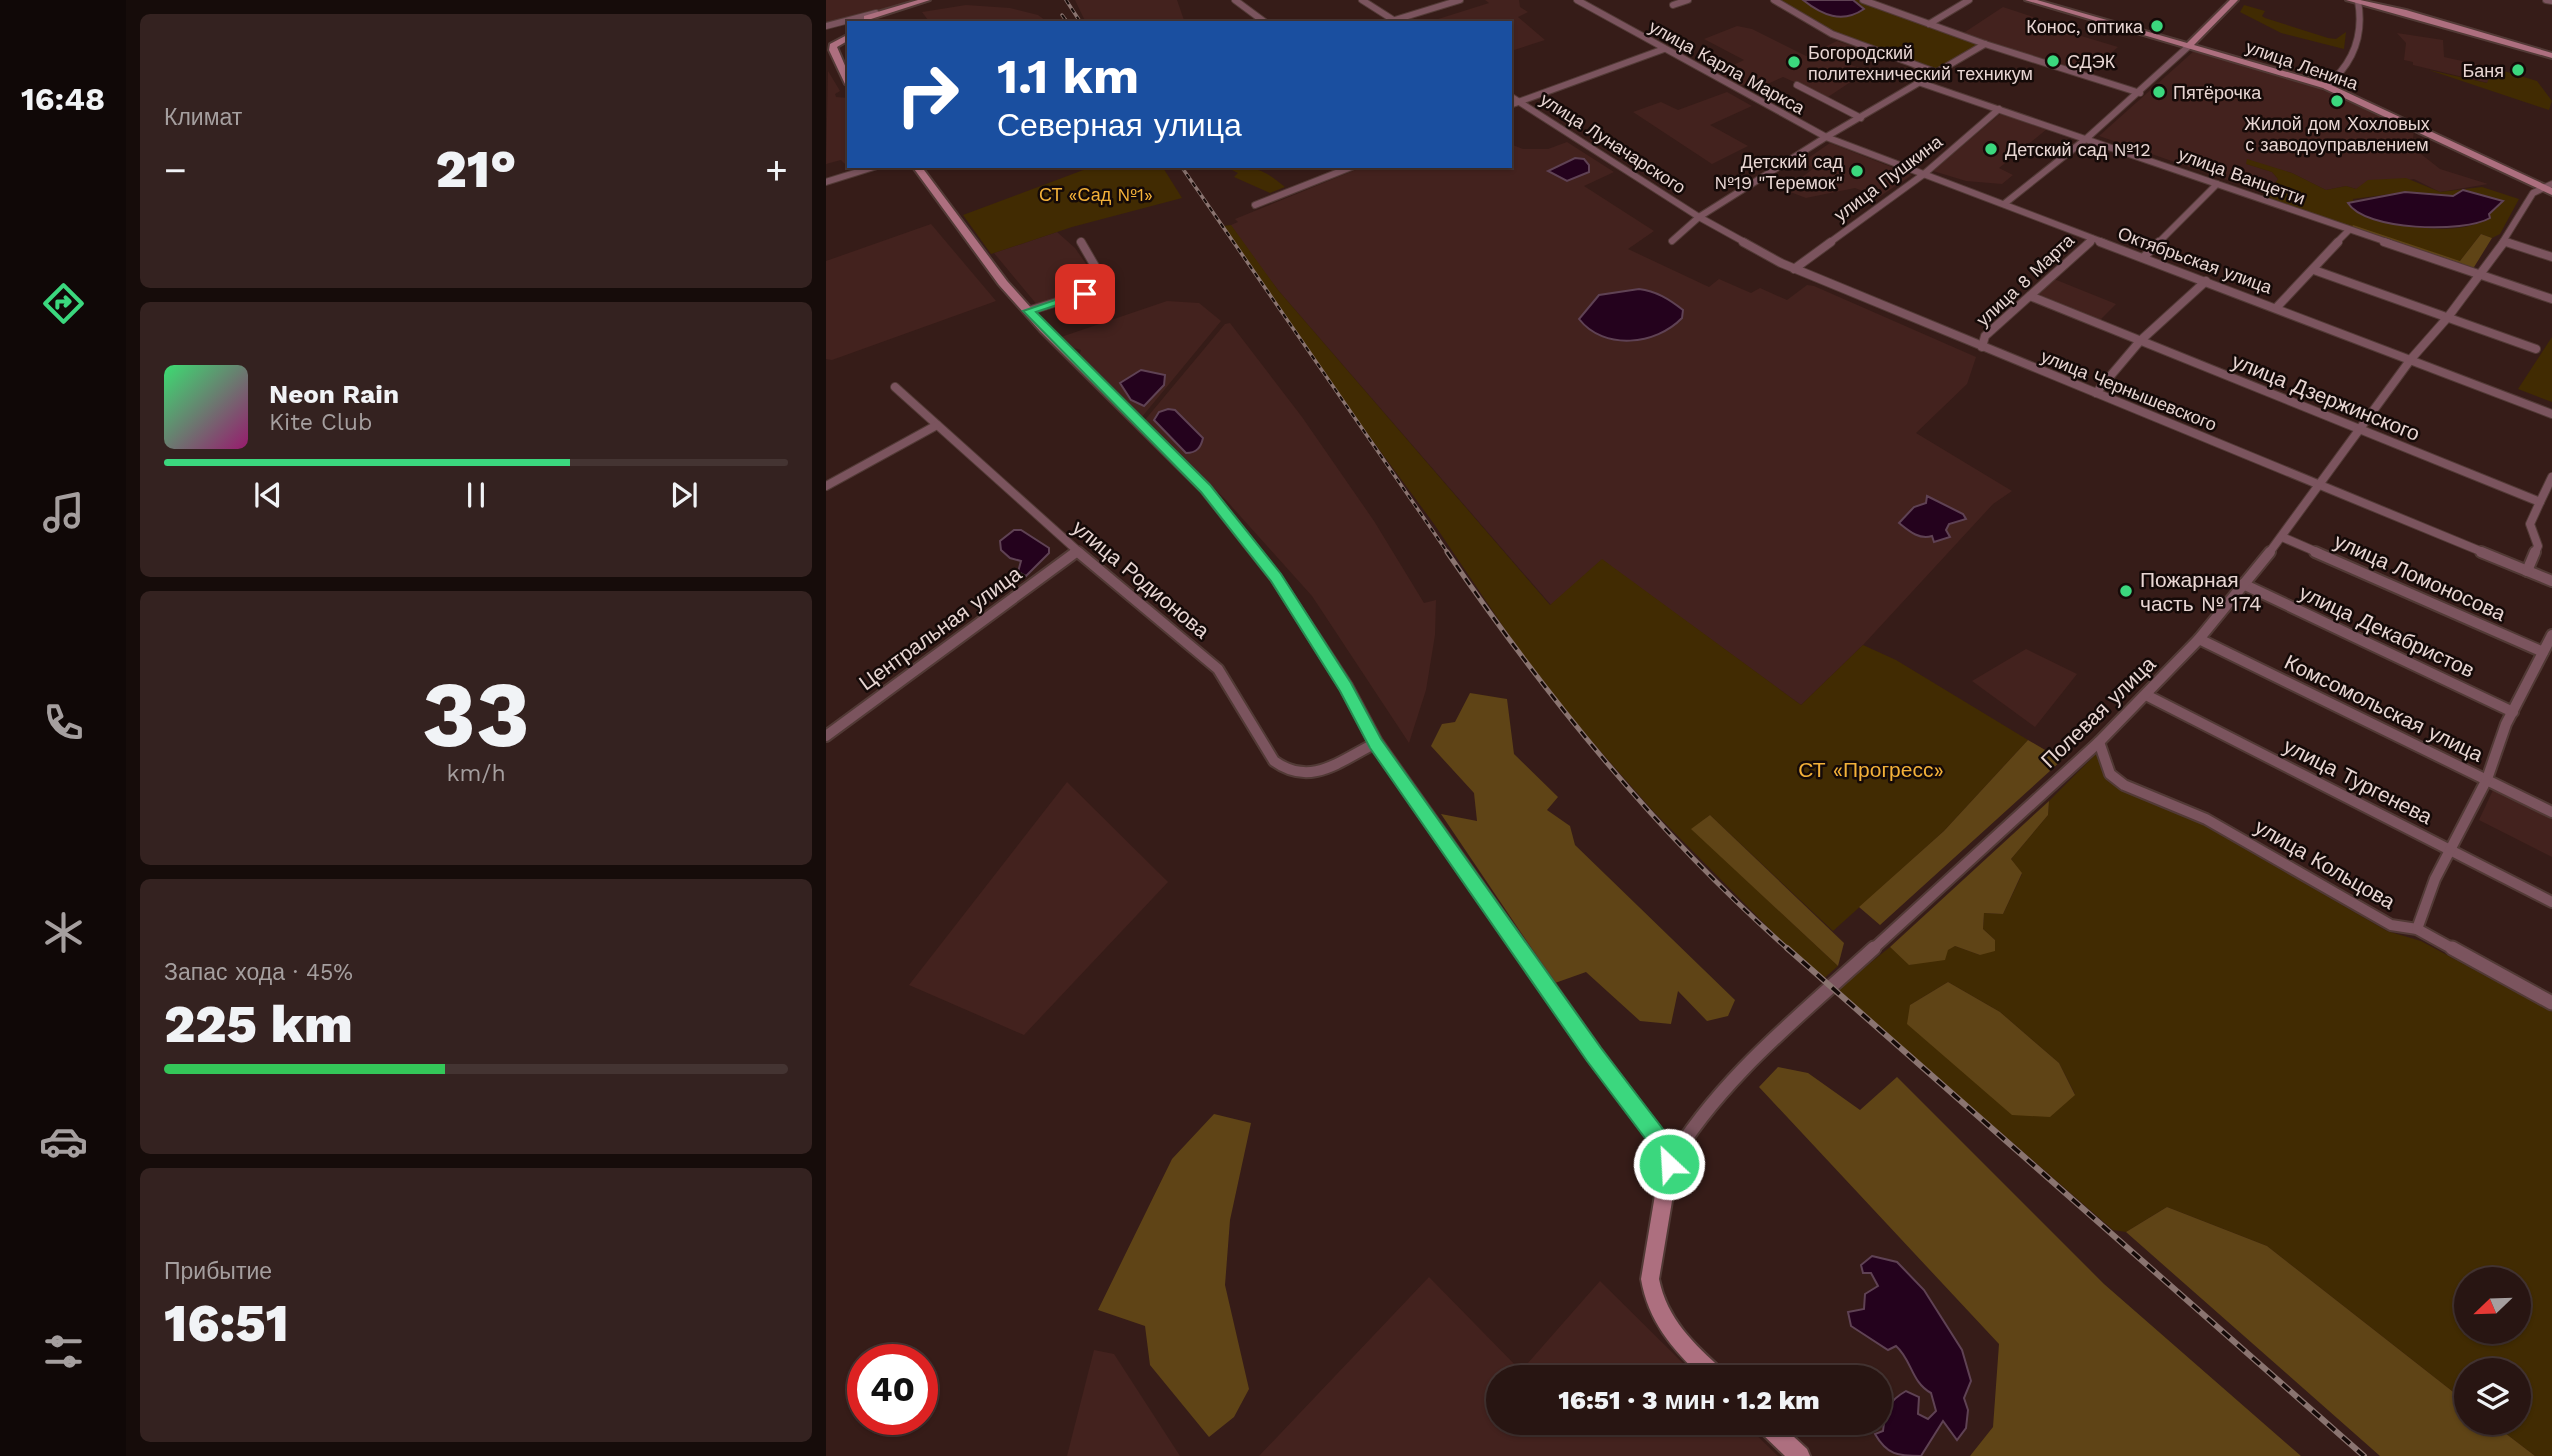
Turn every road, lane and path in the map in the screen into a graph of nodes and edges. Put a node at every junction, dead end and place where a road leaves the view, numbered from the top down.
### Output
1 (926, 0) edge
2 (1235, 0) edge
3 (1362, 0) edge
4 (1460, 0) edge
5 (1577, 0) edge
6 (1688, 0) edge
7 (1863, 0) edge
8 (1969, 0) edge
9 (2029, 0) edge
10 (2234, 0) edge
11 (2350, 0) edge
12 (2358, 0) edge
13 (2546, 0) edge
14 (1774, 1) edge
15 (2552, 1) edge
16 (1673, 5) dead end
17 (876, 13) junction
18 (868, 21) edge
19 (1263, 21) edge
20 (1395, 21) edge
21 (1929, 24) junction
22 (826, 26) edge
23 (847, 37) edge
24 (1985, 44) junction
25 (2190, 45) junction
26 (1664, 48) junction
27 (2552, 56) edge
28 (1938, 73) junction
29 (847, 79) edge
30 (1921, 83) junction
31 (1797, 85) dead end
32 (2326, 86) junction
33 (2140, 93) junction
34 (1512, 97) edge
35 (1519, 102) junction
36 (1512, 104) edge
37 (1999, 109) junction
38 (1861, 118) junction
39 (1826, 137) junction
40 (2087, 138) junction
41 (871, 168) edge
42 (917, 168) edge
43 (1349, 168) edge
44 (1924, 174) junction
45 (826, 182) edge
46 (2217, 184) junction
47 (2552, 184) edge
48 (2542, 187) junction
49 (2552, 192) edge
50 (2004, 204) junction
51 (1255, 205) dead end
52 (1699, 217) junction
53 (2348, 231) junction
54 (2093, 239) junction
55 (1672, 241) dead end
56 (2504, 241) junction
57 (1081, 242) dead end
58 (2144, 257) junction
59 (2552, 257) edge
60 (1794, 269) junction
61 (2314, 270) junction
62 (2479, 275) junction
63 (2206, 281) junction
64 (2030, 296) junction
65 (2552, 299) edge
66 (2277, 307) junction
67 (1028, 311) junction
68 (2448, 317) junction
69 (2140, 341) junction
70 (1982, 347) junction
71 (2536, 349) dead end
72 (2411, 359) junction
73 (895, 387) dead end
74 (2096, 394) junction
75 (2552, 414) edge
76 (937, 425) junction
77 (2359, 429) junction
78 (2552, 477) edge
79 (826, 486) edge
80 (2319, 486) junction
81 (2540, 502) junction
82 (2282, 537) junction
83 (1077, 551) junction
84 (2527, 571) junction
85 (2552, 581) edge
86 (2244, 584) junction
87 (2552, 635) edge
88 (2199, 639) junction
89 (2543, 652) junction
90 (2146, 695) junction
91 (2513, 712) junction
92 (826, 736) edge
93 (2099, 742) junction
94 (1376, 743) junction
95 (2487, 779) junction
96 (2552, 812) edge
97 (2449, 850) junction
98 (2552, 902) edge
99 (2417, 929) junction
100 (2552, 1003) edge
101 (1669, 1164) junction
102 (1704, 1365) edge
103 (1778, 1435) edge
104 (1800, 1456) edge

1 - 17 street
2 - 19 street
3 - 20 street
4 - 20 street
5 - 26 street, улица Карла Маркса
6 - 16 street
7 - 21 street
8 - 21 street
9 - 25 street, улица Ленина
10 - 25 street
11 - 12 street
12 - 27 street
12 - 32 street
13 - 15 street
14 - 28 street
17 - 18 street
17 - 22 street
21 - 24 street
23 - 29 street
24 - 28 street
24 - 33 street
25 - 32 street, улица Ленина
25 - 33 street
26 - 35 street
26 - 39 street, улица Карла Маркса
28 - 30 street
30 - 37 street, улица Ванцетти
30 - 38 street
31 - 38 street
32 - 48 street, улица Ленина
33 - 40 street
34 - 35 street, улица Луначарского
35 - 36 street
35 - 52 street, улица Луначарского
37 - 40 street, улица Ванцетти
37 - 44 street, улица Пушкина
38 - 39 street
39 - 44 street, Октябрьская улица
39 - 52 street
40 - 46 street, улица Ванцетти
40 - 50 street
41 - 45 street
42 - 67 street
43 - 51 street
44 - 50 street, Октябрьская улица
44 - 60 street, улица Пушкина
46 - 53 street, улица Ванцетти
46 - 58 street
47 - 48 street
48 - 49 street, улица Ленина
48 - 56 street, Полевая улица
50 - 54 street, Октябрьская улица
52 - 55 street
52 - 60 street, улица Чернышевского
53 - 61 street
53 - 62 street, улица Ванцетти
54 - 58 street, Октябрьская улица
54 - 64 street, улица 8 Марта
56 - 59 street
56 - 62 street, Полевая улица
57 - 67 street
58 - 63 street, Октябрьская улица
60 - 70 street, улица Чернышевского
61 - 66 street
61 - 68 street
62 - 65 street, улица Ванцетти
62 - 68 street, Полевая улица
63 - 66 street, Октябрьская улица
63 - 69 street
64 - 69 street, улица Дзержинского
64 - 70 street, улица 8 Марта
66 - 72 street, Октябрьская улица
67 - 94 street
68 - 71 street
68 - 72 street, Полевая улица
69 - 74 street
69 - 77 street, улица Дзержинского
70 - 74 street, улица Чернышевского
72 - 75 street, Октябрьская улица
72 - 77 street, Полевая улица
73 - 76 street, улица Родионова
74 - 80 street, улица Чернышевского
76 - 79 street
76 - 83 street, улица Родионова
77 - 80 street, Полевая улица
77 - 81 street, улица Дзержинского
78 - 81 street
80 - 82 street, Полевая улица
80 - 84 street, улица Чернышевского
81 - 84 street
82 - 86 street, Полевая улица
82 - 89 street, улица Ломоносова
83 - 92 street, Центральная улица
83 - 94 street, улица Родионова
84 - 85 street, улица Чернышевского
86 - 88 street, Полевая улица
86 - 91 street, улица Декабристов
87 - 89 street
88 - 90 street, Полевая улица
88 - 95 street, Комсомольская улица
89 - 91 street
90 - 93 street, Полевая улица
90 - 97 street, улица Тургенева
91 - 95 street
93 - 99 street, улица Кольцова
93 - 101 street, Полевая улица
94 - 101 street
95 - 96 street, Комсомольская улица
95 - 97 street
97 - 98 street, улица Тургенева
97 - 99 street
99 - 100 street, улица Кольцова
101 - 102 street
103 - 104 street

